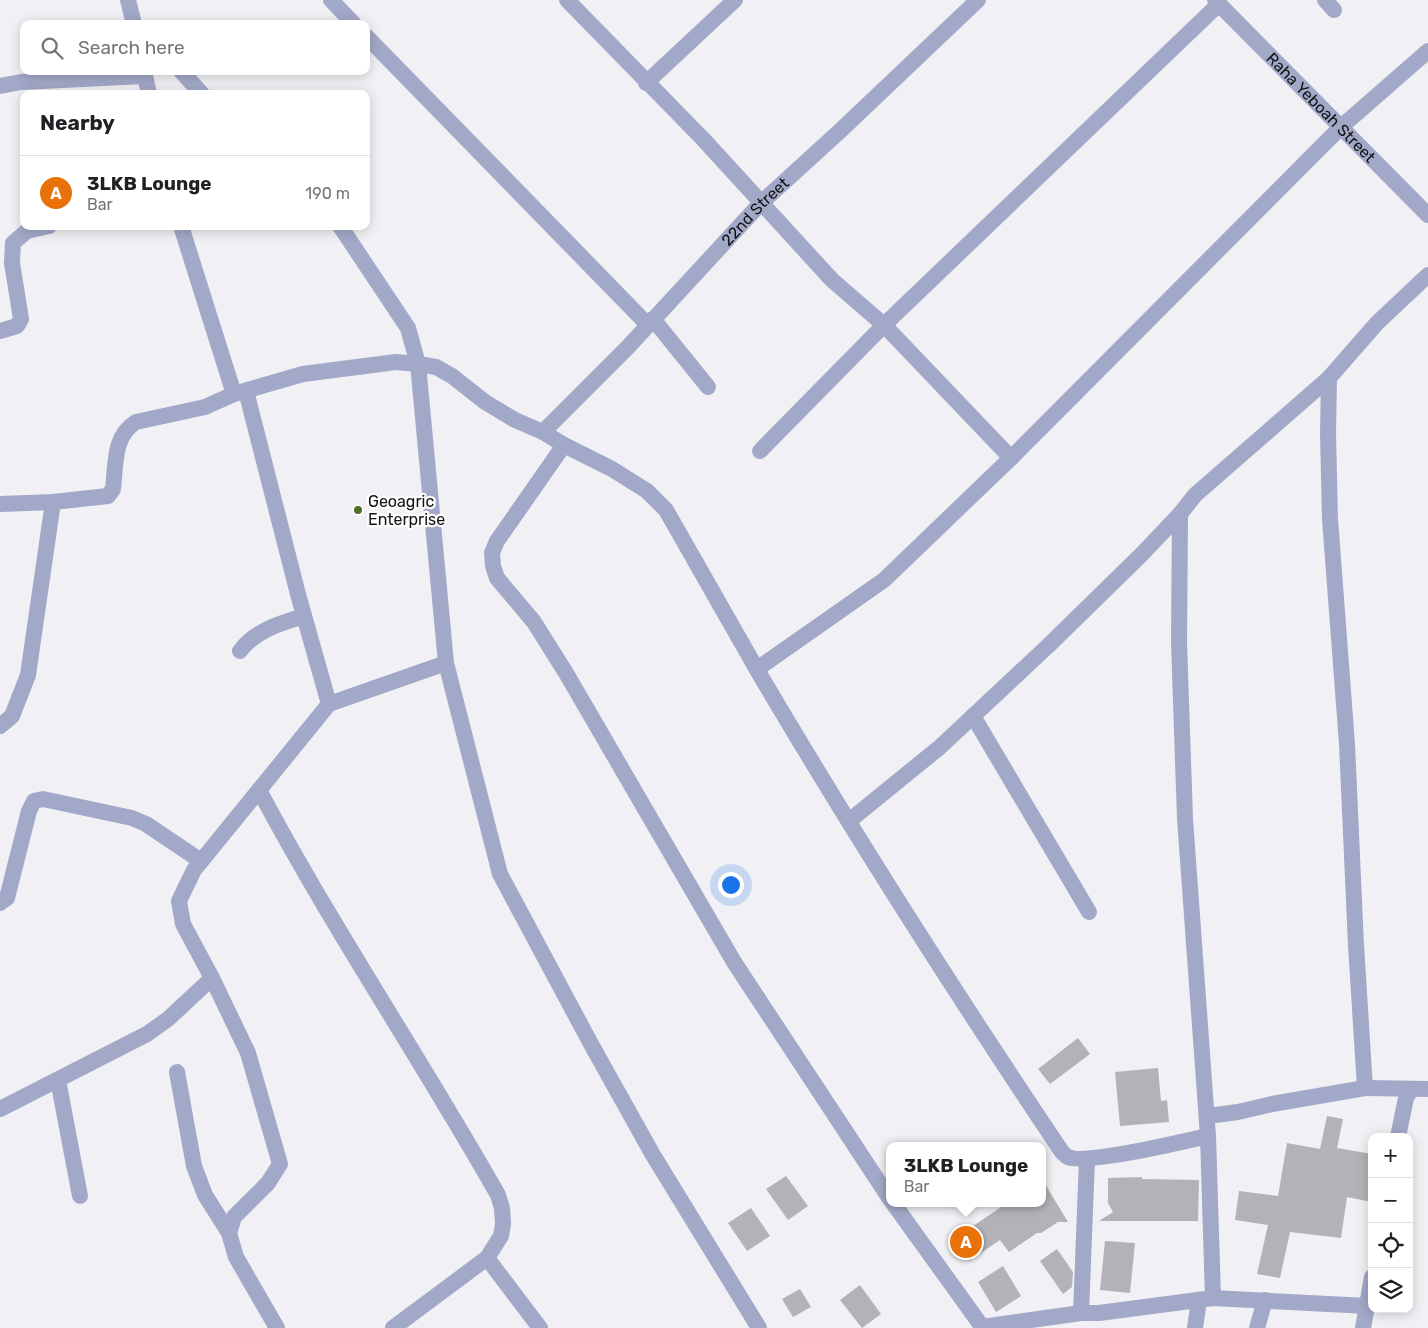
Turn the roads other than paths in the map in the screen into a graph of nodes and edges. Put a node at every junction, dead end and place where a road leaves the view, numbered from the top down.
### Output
1 (128, 0) edge
2 (331, 0) edge
3 (567, 0) edge
4 (735, 0) edge
5 (978, 0) edge
6 (1222, 3) edge
7 (133, 20) edge
8 (350, 20) edge
9 (370, 40) edge
10 (1428, 51) edge
11 (130, 75) edge
12 (145, 75) edge
13 (185, 75) edge
14 (646, 83) junction
15 (0, 86) edge
16 (148, 90) edge
17 (198, 90) edge
18 (1341, 127) junction
19 (761, 203) junction
20 (1428, 215) edge
21 (32, 230) edge
22 (182, 230) edge
23 (343, 230) edge
24 (1428, 275) edge
25 (650, 322) junction
26 (884, 325) junction
27 (0, 331) edge
28 (418, 364) junction
29 (1329, 378) junction
30 (708, 387) dead end
31 (240, 392) junction
32 (544, 432) junction
33 (564, 445) junction
34 (760, 451) dead end
35 (1011, 458) junction
36 (53, 502) junction
37 (0, 504) edge
38 (1180, 514) junction
39 (304, 616) junction
40 (240, 651) dead end
41 (446, 663) junction
42 (757, 669) junction
43 (329, 704) junction
44 (973, 716) junction
45 (0, 726) edge
46 (259, 790) junction
47 (849, 821) junction
48 (201, 861) junction
49 (0, 904) edge
50 (1090, 912) dead end
51 (212, 978) junction
52 (177, 1072) dead end
53 (58, 1080) junction
54 (1364, 1088) junction
55 (1411, 1089) junction
56 (1428, 1089) edge
57 (0, 1109) edge
58 (1207, 1116) junction
59 (1399, 1133) edge
60 (1208, 1136) junction
61 (1087, 1159) junction
62 (886, 1193) edge
63 (80, 1196) dead end
64 (896, 1207) edge
65 (229, 1233) junction
66 (487, 1258) junction
67 (1206, 1299) junction
68 (1265, 1300) junction
69 (1368, 1300) edge
70 (1367, 1306) junction
71 (1081, 1313) junction
72 (278, 1328) edge
73 (393, 1328) edge
74 (540, 1328) edge
75 (759, 1328) edge
76 (983, 1328) edge
77 (1196, 1328) edge
78 (1257, 1328) edge
79 (1363, 1328) edge

1 - 7 street
2 - 8 street
3 - 14 street
4 - 14 street
5 - 19 street, 22nd Street
6 - 18 street, Raha Yeboah Street
6 - 26 street
9 - 25 street
10 - 18 street
11 - 15 street
12 - 16 street
13 - 17 street
14 - 19 street
18 - 20 street, Raha Yeboah Street
18 - 35 street
19 - 25 street, 22nd Street
19 - 26 street
21 - 27 street
22 - 31 street
23 - 28 street
24 - 29 street
25 - 30 street
25 - 32 street, 22nd Street
26 - 34 street
26 - 35 street
28 - 31 street
28 - 32 street
28 - 41 street
29 - 38 street
29 - 54 street
31 - 36 street
31 - 39 street
32 - 33 street
33 - 42 street
33 - 62 street
35 - 42 street
36 - 37 street
36 - 45 street
38 - 44 street
38 - 58 street
39 - 40 street
39 - 43 street
41 - 43 street
41 - 75 street
42 - 47 street
43 - 46 street
44 - 47 street
44 - 50 street
46 - 48 street
46 - 66 street
47 - 61 street
48 - 49 street
48 - 51 street
51 - 53 street
51 - 65 street
52 - 65 street
53 - 57 street
53 - 63 street
54 - 55 street
54 - 58 street
55 - 56 street
55 - 59 street
58 - 60 street
60 - 61 street
60 - 67 street
61 - 71 street
64 - 76 street
65 - 72 street
66 - 73 street
66 - 74 street
67 - 68 street
67 - 71 street
67 - 77 street
68 - 70 street
68 - 78 street
69 - 70 street
70 - 79 street
71 - 76 street

